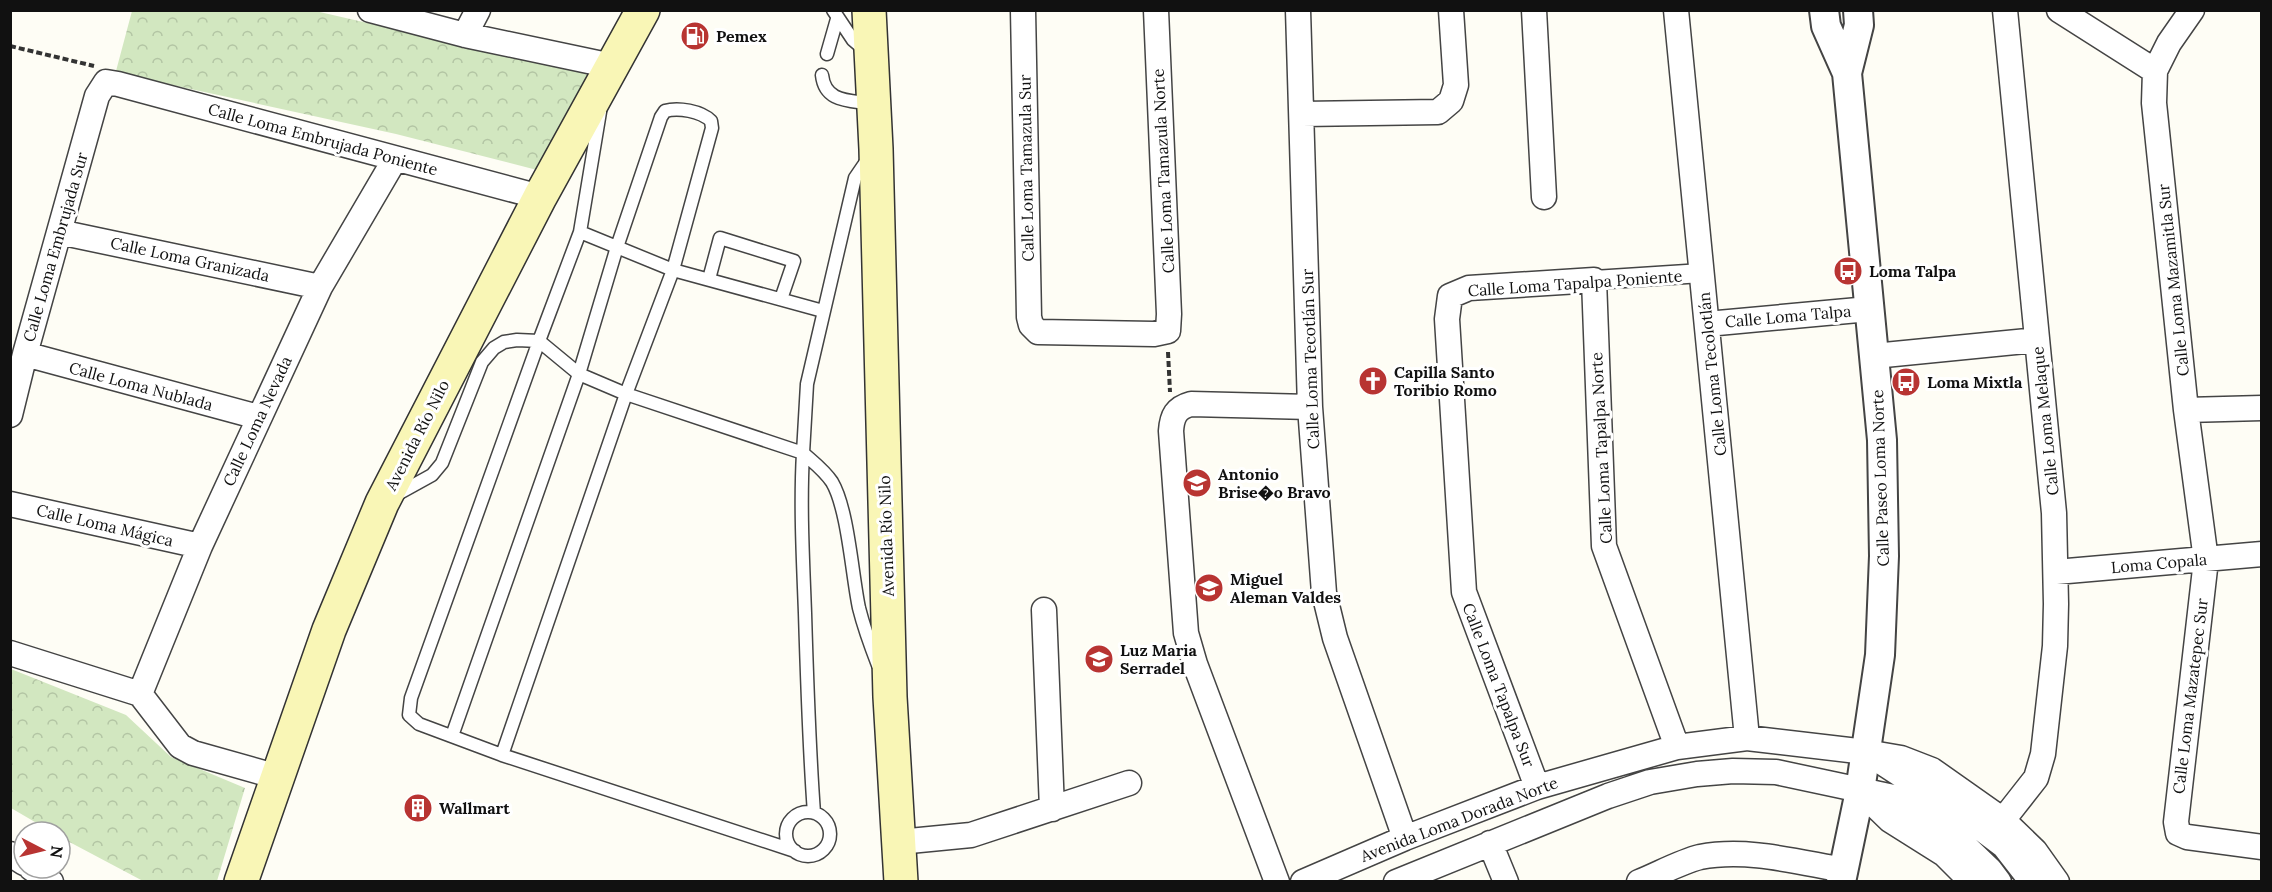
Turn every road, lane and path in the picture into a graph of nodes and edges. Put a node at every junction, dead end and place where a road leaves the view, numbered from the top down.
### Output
1 (370, 10) edge
2 (478, 10) edge
3 (643, 10) edge
4 (868, 10) edge
5 (1023, 10) edge
6 (1156, 10) edge
7 (1298, 10) edge
8 (1450, 10) edge
9 (1534, 10) edge
10 (1676, 10) edge
11 (1824, 10) edge
12 (1858, 10) edge
13 (2005, 10) edge
14 (2059, 10) edge
15 (2192, 10) edge
16 (835, 15) edge
17 (465, 35) junction
18 (10, 46) edge
19 (827, 54) dead end
20 (870, 54) junction
21 (2155, 70) junction
22 (609, 71) junction
23 (1847, 73) junction
24 (822, 75) dead end
25 (106, 82) junction
26 (873, 104) junction
27 (1302, 114) junction
28 (876, 149) junction
29 (396, 159) junction
30 (540, 197) junction
31 (1544, 197) dead end
32 (59, 232) junction
33 (580, 232) junction
34 (617, 247) junction
35 (673, 270) junction
36 (1701, 273) junction
37 (709, 279) junction
38 (1594, 280) junction
39 (320, 287) junction
40 (1450, 296) joint
41 (782, 299) junction
42 (1869, 309) junction
43 (823, 311) junction
44 (1707, 324) junction
45 (1168, 331) junction
46 (2037, 340) junction
47 (539, 341) junction
48 (25, 354) junction
49 (1874, 356) junction
50 (579, 374) junction
51 (626, 394) junction
52 (1310, 407) junction
53 (2262, 408) edge
54 (2186, 410) junction
55 (1174, 413) junction
56 (10, 415) edge
57 (258, 417) junction
58 (803, 453) junction
59 (382, 503) junction
60 (10, 504) edge
61 (200, 546) junction
62 (2262, 554) edge
63 (2206, 560) junction
64 (2056, 572) junction
65 (1044, 610) dead end
66 (10, 653) edge
67 (140, 694) junction
68 (890, 697) junction
69 (453, 736) junction
70 (1747, 738) junction
71 (1677, 747) junction
72 (1866, 752) junction
73 (502, 754) junction
74 (278, 777) junction
75 (1129, 783) dead end
76 (1537, 787) junction
77 (1860, 791) junction
78 (1052, 808) junction
79 (814, 813) junction
80 (2003, 820) junction
81 (1405, 838) junction
82 (899, 842) junction
83 (1490, 843) junction
84 (2262, 847) edge
85 (795, 851) junction
86 (1842, 876) edge
87 (241, 882) edge
88 (901, 882) edge
89 (1277, 882) edge
90 (1304, 882) edge
91 (1396, 882) edge
92 (1506, 882) edge
93 (1639, 882) edge
94 (1972, 882) edge
95 (1999, 882) edge
96 (2031, 882) edge
97 (2057, 882) edge

1 - 17 street
2 - 17 street
3 - 22 main road, Avenida Río Nilo
4 - 20 main road, Avenida Río Nilo
5 - 45 street, Calle Loma Tamazula Sur
6 - 45 street, Calle Loma Tamazula Norte
7 - 27 street, Calle Loma Tecotlán Sur
8 - 27 street
9 - 31 street
10 - 36 street, Calle Loma Tecolotlán
11 - 23 street, Calle Paseo Loma Norte
12 - 23 street, Calle Paseo Loma Norte
13 - 46 street, Calle Loma Melaque
14 - 21 street
15 - 21 street, Calle Loma Mazamitla Sur
16 - 19 lane
16 - 20 lane
17 - 22 street
18 - 25 path
20 - 26 main road, Avenida Río Nilo
21 - 54 street, Calle Loma Mazamitla Sur
22 - 30 main road, Avenida Río Nilo
22 - 33 lane
23 - 42 street, Calle Paseo Loma Norte
24 - 26 lane
25 - 29 street, Calle Loma Embrujada Poniente
25 - 32 street, Calle Loma Embrujada Sur
26 - 28 main road, Avenida Río Nilo
27 - 52 street, Calle Loma Tecotlán Sur
28 - 43 lane
28 - 68 main road, Avenida Río Nilo
29 - 30 street, Calle Loma Embrujada Poniente
29 - 39 street, Calle Loma Nevada
30 - 59 main road, Avenida Río Nilo
32 - 39 street, Calle Loma Granizada
32 - 48 street, Calle Loma Embrujada Sur
33 - 34 lane
33 - 47 lane
34 - 35 lane
34 - 35 lane
34 - 50 lane
35 - 37 lane
35 - 51 lane
36 - 38 street, Calle Loma Tapalpa Poniente
36 - 44 street, Calle Loma Tecolotlán
37 - 41 lane
37 - 41 lane
38 - 40 street, Calle Loma Tapalpa Poniente
38 - 71 street, Calle Loma Tapalpa Norte
39 - 57 street, Calle Loma Nevada
40 - 76 street, Calle Loma Tapalpa Sur
41 - 43 lane
42 - 44 street, Calle Loma Talpa
42 - 49 street, Calle Paseo Loma Norte
43 - 58 lane
44 - 70 street, Calle Loma Tecolotlán
45 - 55 path
46 - 49 street
46 - 64 street, Calle Loma Melaque
47 - 50 lane
47 - 59 lane
47 - 69 lane
48 - 56 street, Calle Loma Embrujada Sur
48 - 57 street, Calle Loma Nublada
49 - 72 street, Calle Paseo Loma Norte
50 - 51 lane
50 - 69 lane
51 - 58 lane
51 - 73 lane
52 - 55 street
52 - 81 street, Calle Loma Tecotlán Sur
53 - 54 street
54 - 63 street, Calle Loma Mazamitla Sur
55 - 89 street
57 - 61 street, Calle Loma Nevada
58 - 68 lane
58 - 79 lane
59 - 74 main road, Avenida Río Nilo
60 - 61 street, Calle Loma Mágica
61 - 67 street, Calle Loma Nevada
62 - 63 street, Loma Copala
63 - 64 street, Loma Copala
63 - 84 street, Calle Loma Mazatepec Sur
64 - 80 street, Calle Loma Melaque
65 - 78 street
66 - 67 street
67 - 74 street
68 - 82 main road, Avenida Río Nilo
69 - 73 lane
70 - 71 street, Avenida Loma Dorada Norte
70 - 72 street, Avenida Loma Dorada Norte
71 - 76 street, Avenida Loma Dorada Norte
72 - 77 street, Calle Paseo Loma Norte
72 - 80 street, Avenida Loma Dorada Norte
72 - 96 street, Avenida Loma Dorada Norte
73 - 85 lane
74 - 87 main road, Avenida Río Nilo
75 - 78 street
76 - 81 street, Avenida Loma Dorada Norte
77 - 83 street, Avenida Loma Dorada Norte
77 - 86 street, Calle Paseo Loma Norte
77 - 94 street, Avenida Loma Dorada Norte
77 - 95 street, Avenida Loma Dorada Norte
78 - 82 street
79 - 85 lane
79 - 85 lane
80 - 97 street, Avenida Loma Dorada Norte
81 - 90 street, Avenida Loma Dorada Norte
82 - 88 main road, Avenida Río Nilo
83 - 91 street, Avenida Loma Dorada Norte
83 - 92 street
86 - 93 street

